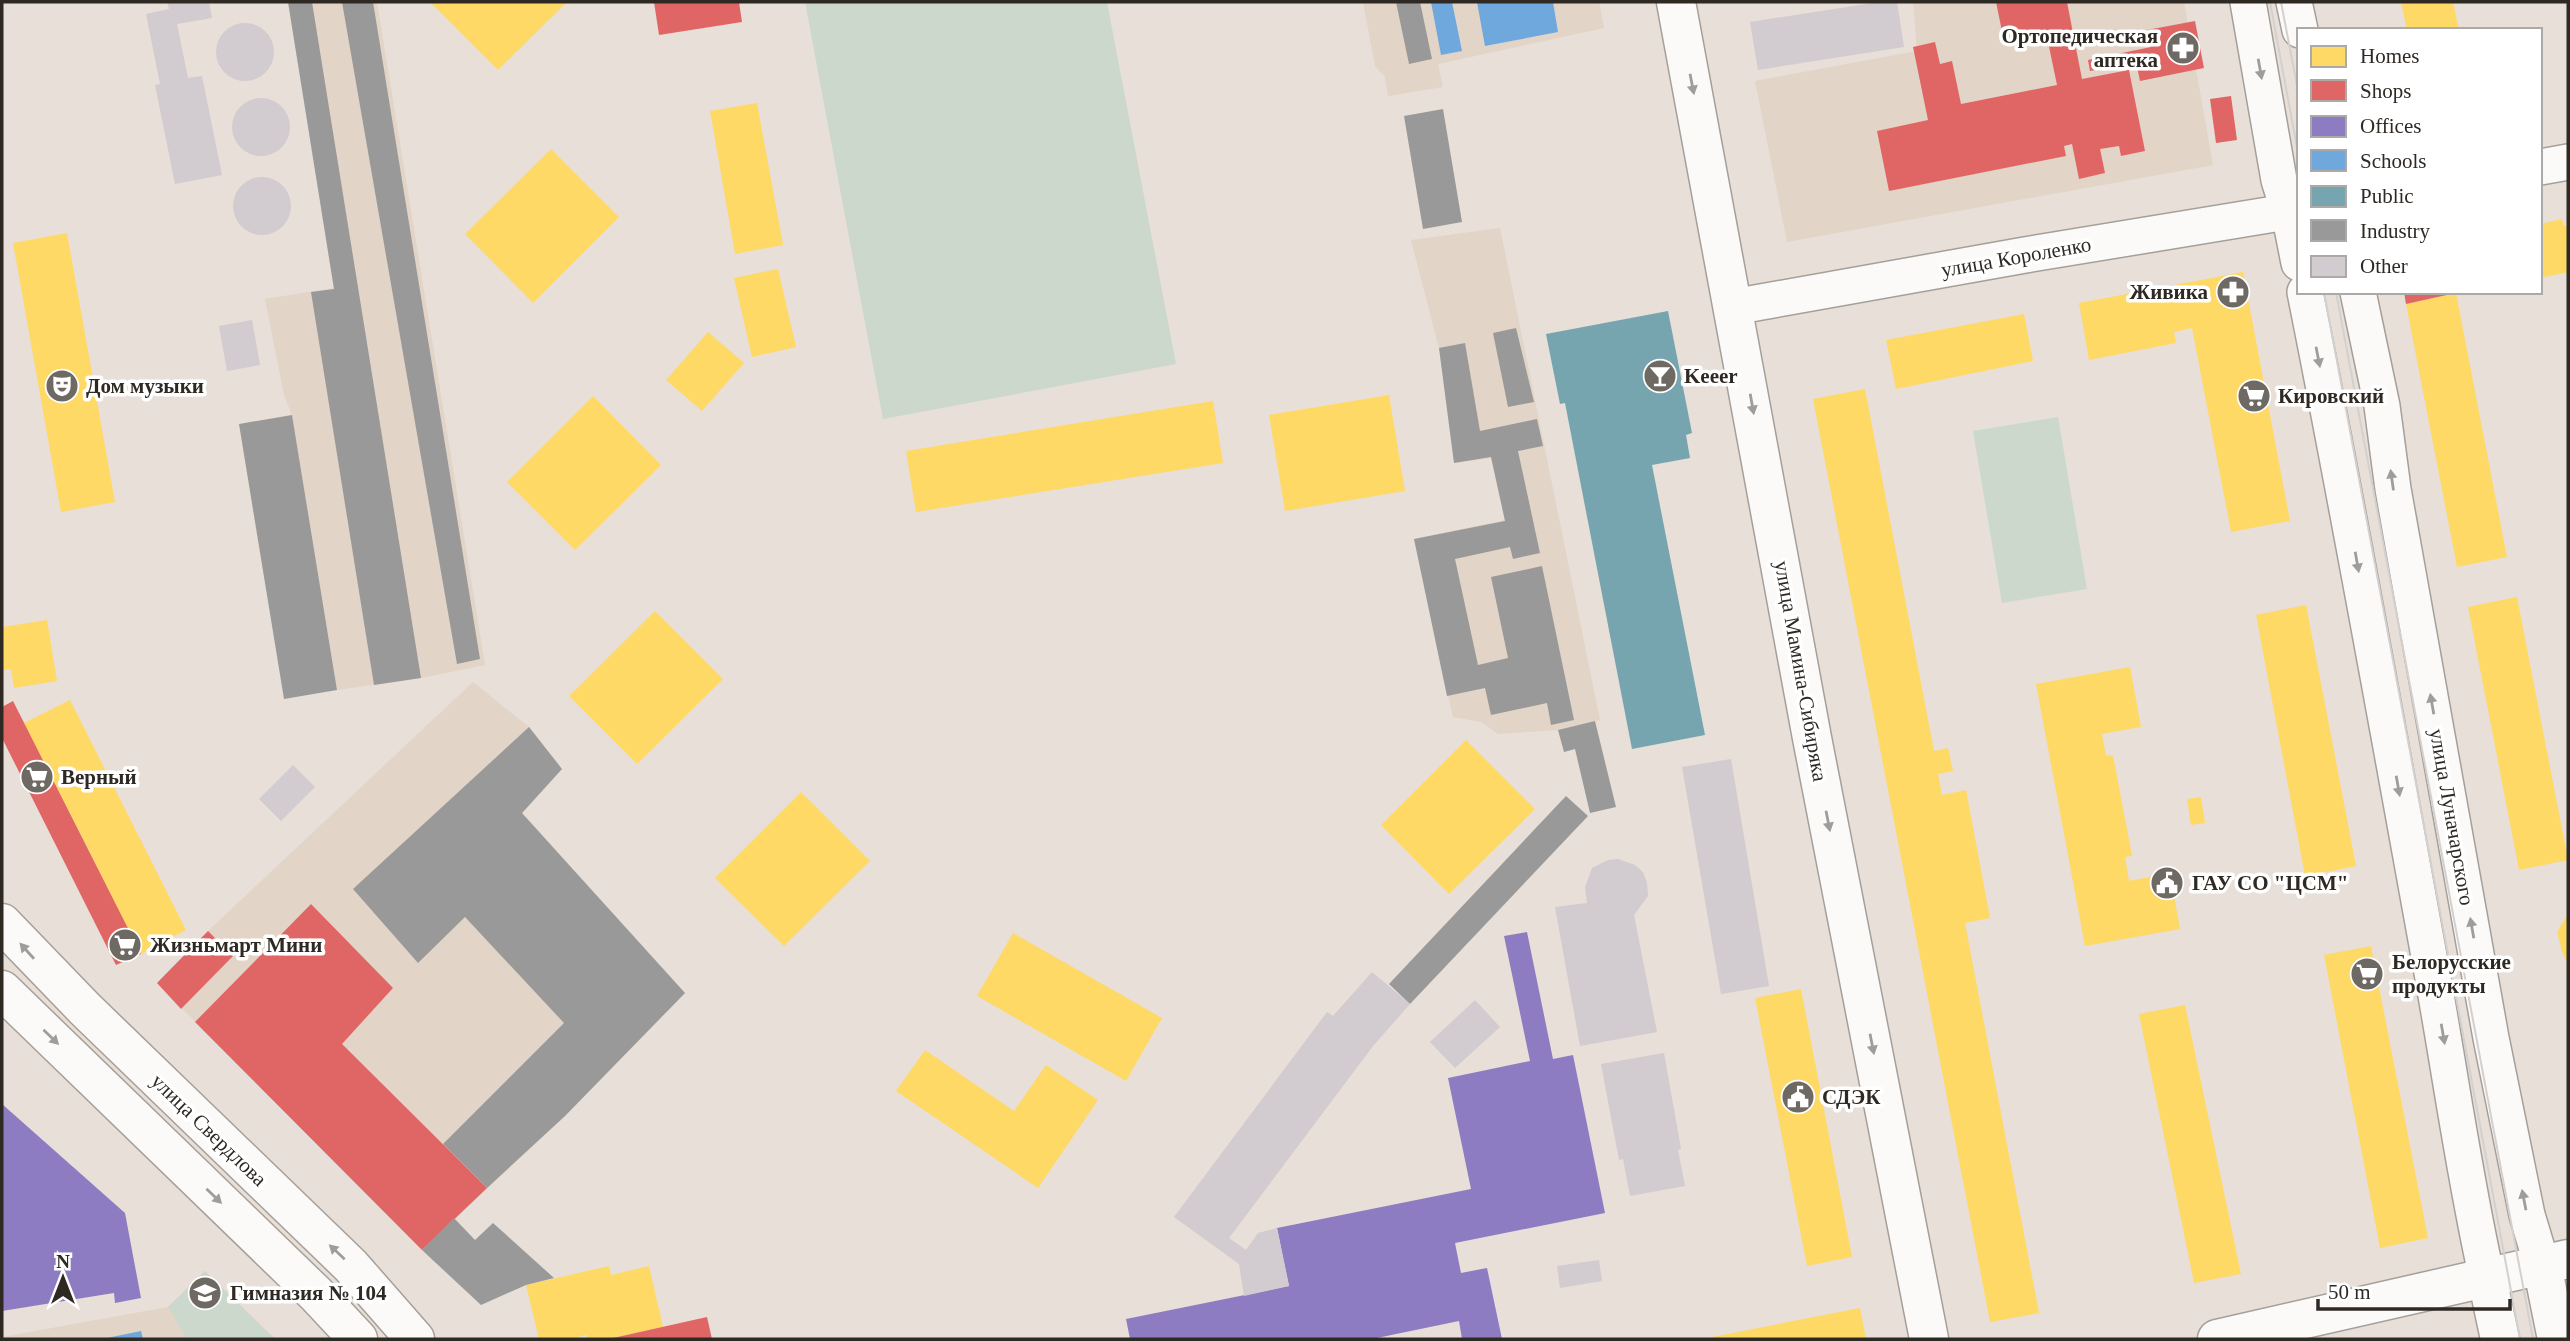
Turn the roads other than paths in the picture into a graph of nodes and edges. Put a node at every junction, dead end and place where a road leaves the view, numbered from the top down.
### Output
1 (1676, 2) edge
2 (2248, 2) edge
3 (2294, 2) edge
4 (2300, 28) edge
5 (2568, 162) edge
6 (2542, 167) edge
7 (2294, 211) edge
8 (2297, 242) edge
9 (2305, 294) edge
10 (2358, 294) edge
11 (1733, 307) junction
12 (2, 923) edge
13 (2, 990) edge
14 (2555, 1262) edge
15 (2487, 1278) junction
16 (358, 1339) edge
17 (415, 1339) edge
18 (1929, 1339) edge
19 (2217, 1339) edge
20 (2500, 1339) edge
21 (2557, 1339) edge

1 -> 11 main road, улица Мамина-Сибиряка
2 -> 7 street
3 - 4 street
5 - 6 street
7 - 8 street
7 - 11 street, улица Короленко
9 -> 15 street
14 -> 10 street, улица Луначарского
11 -> 18 main road, улица Мамина-Сибиряка
17 -> 12 main road, улица Свердлова
13 -> 16 main road, улица Свердлова
14 - 15 main road
14 - 21 main road, улица Луначарского
15 - 19 main road
15 - 20 main road

